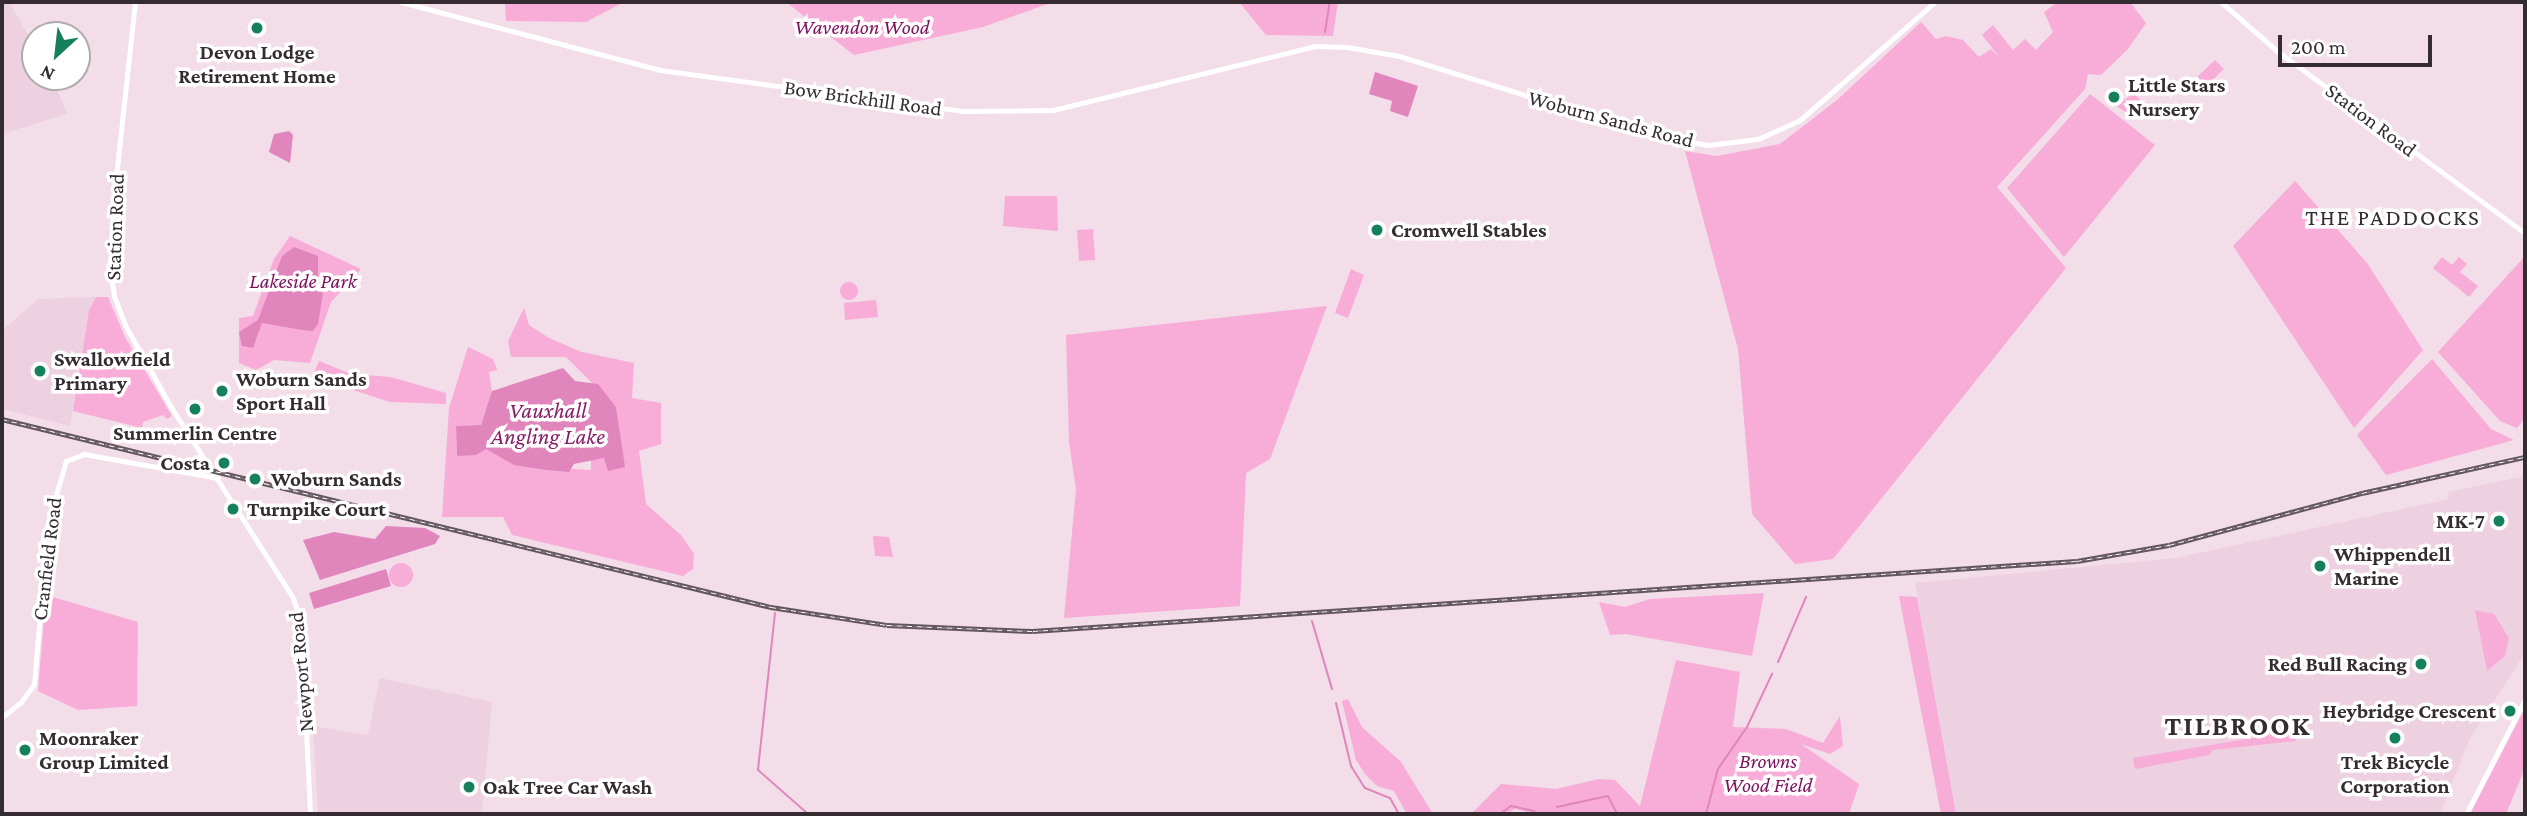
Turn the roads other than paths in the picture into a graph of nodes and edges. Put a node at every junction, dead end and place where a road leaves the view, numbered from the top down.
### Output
1 (135, 2) edge
2 (401, 2) edge
3 (1936, 2) edge
4 (2221, 2) edge
5 (1329, 46) joint
6 (2525, 233) edge
7 (213, 470) joint
8 (218, 478) junction
9 (2525, 699) edge
10 (2, 717) edge
11 (310, 814) edge
12 (2466, 814) edge

1 - 7 street, Station Road
2 - 5 street, Bow Brickhill Road
3 - 5 street, Woburn Sands Road
4 - 6 street, Station Road
7 - 8 street, Newport Road
8 - 10 street, Cranfield Road
8 - 11 street, Newport Road
9 - 12 street

